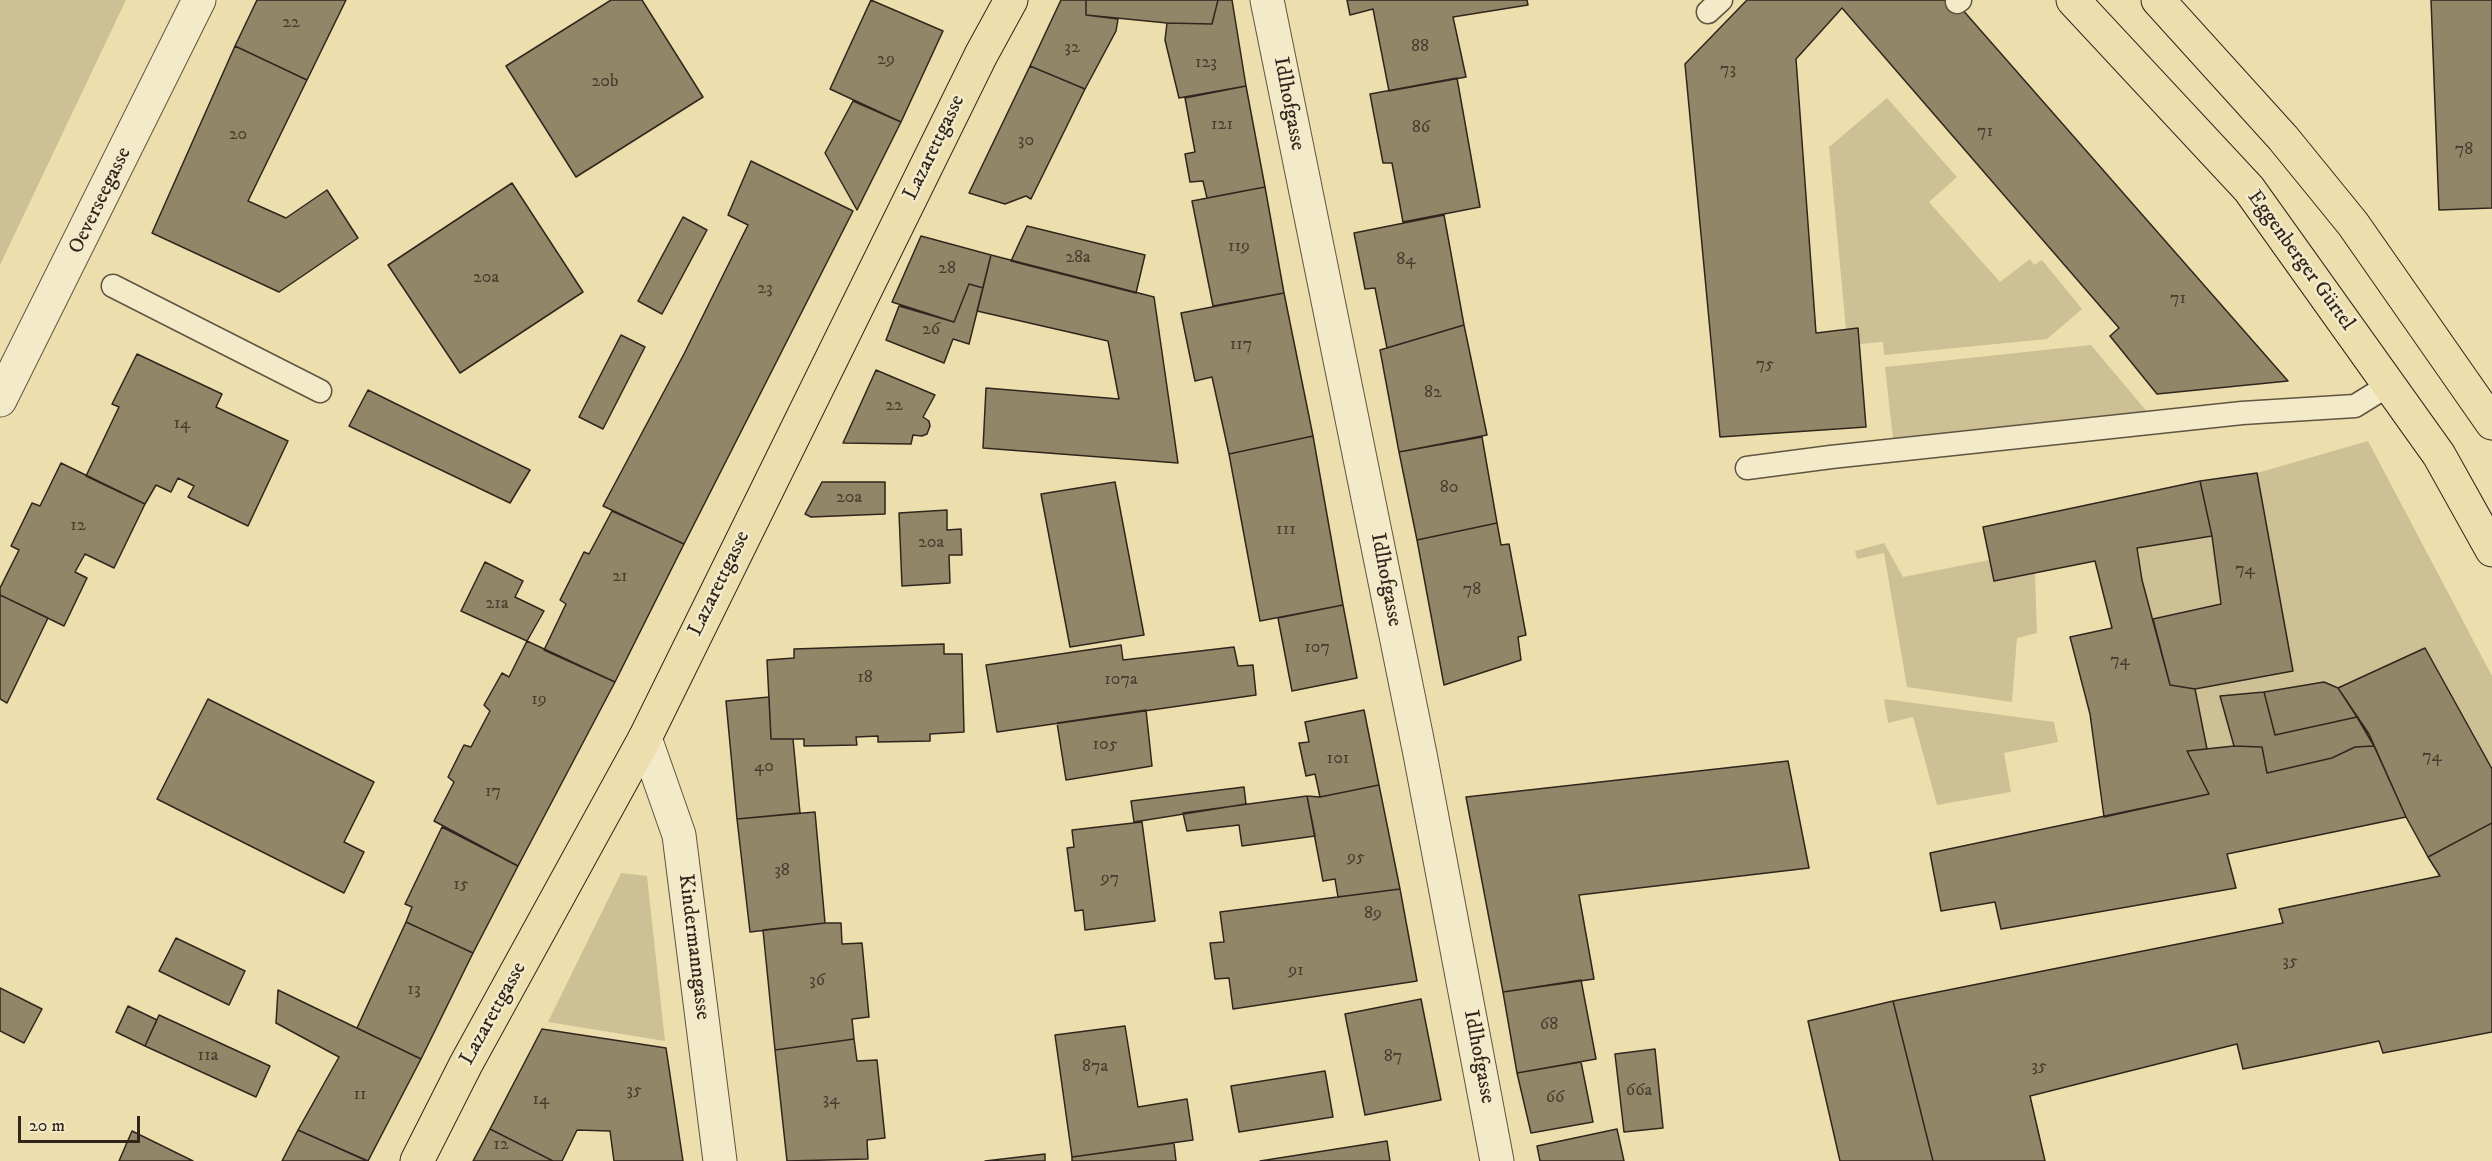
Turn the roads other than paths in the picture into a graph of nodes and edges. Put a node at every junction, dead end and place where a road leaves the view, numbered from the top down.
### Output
1 (199, 0) edge
2 (1011, 0) edge
3 (1267, 0) edge
4 (2073, 0) edge
5 (2158, 0) edge
6 (113, 286) dead end
7 (2390, 385) junction
8 (321, 391) dead end
9 (0, 400) edge
10 (2492, 423) edge
11 (1747, 468) dead end
12 (2492, 550) edge
13 (645, 738) junction
14 (417, 1161) edge
15 (720, 1161) edge
16 (1497, 1161) edge

1 - 9 street, Oeverseegasse
2 - 13 main road, Lazarettgasse
3 - 16 street, Idlhofgasse
4 - 7 main road, Eggenberger Gürtel
5 - 10 main road
6 - 8 lane
7 - 11 lane
7 - 12 main road, Eggenberger Gürtel
13 - 14 main road, Lazarettgasse
13 - 15 street, Kindermanngasse

